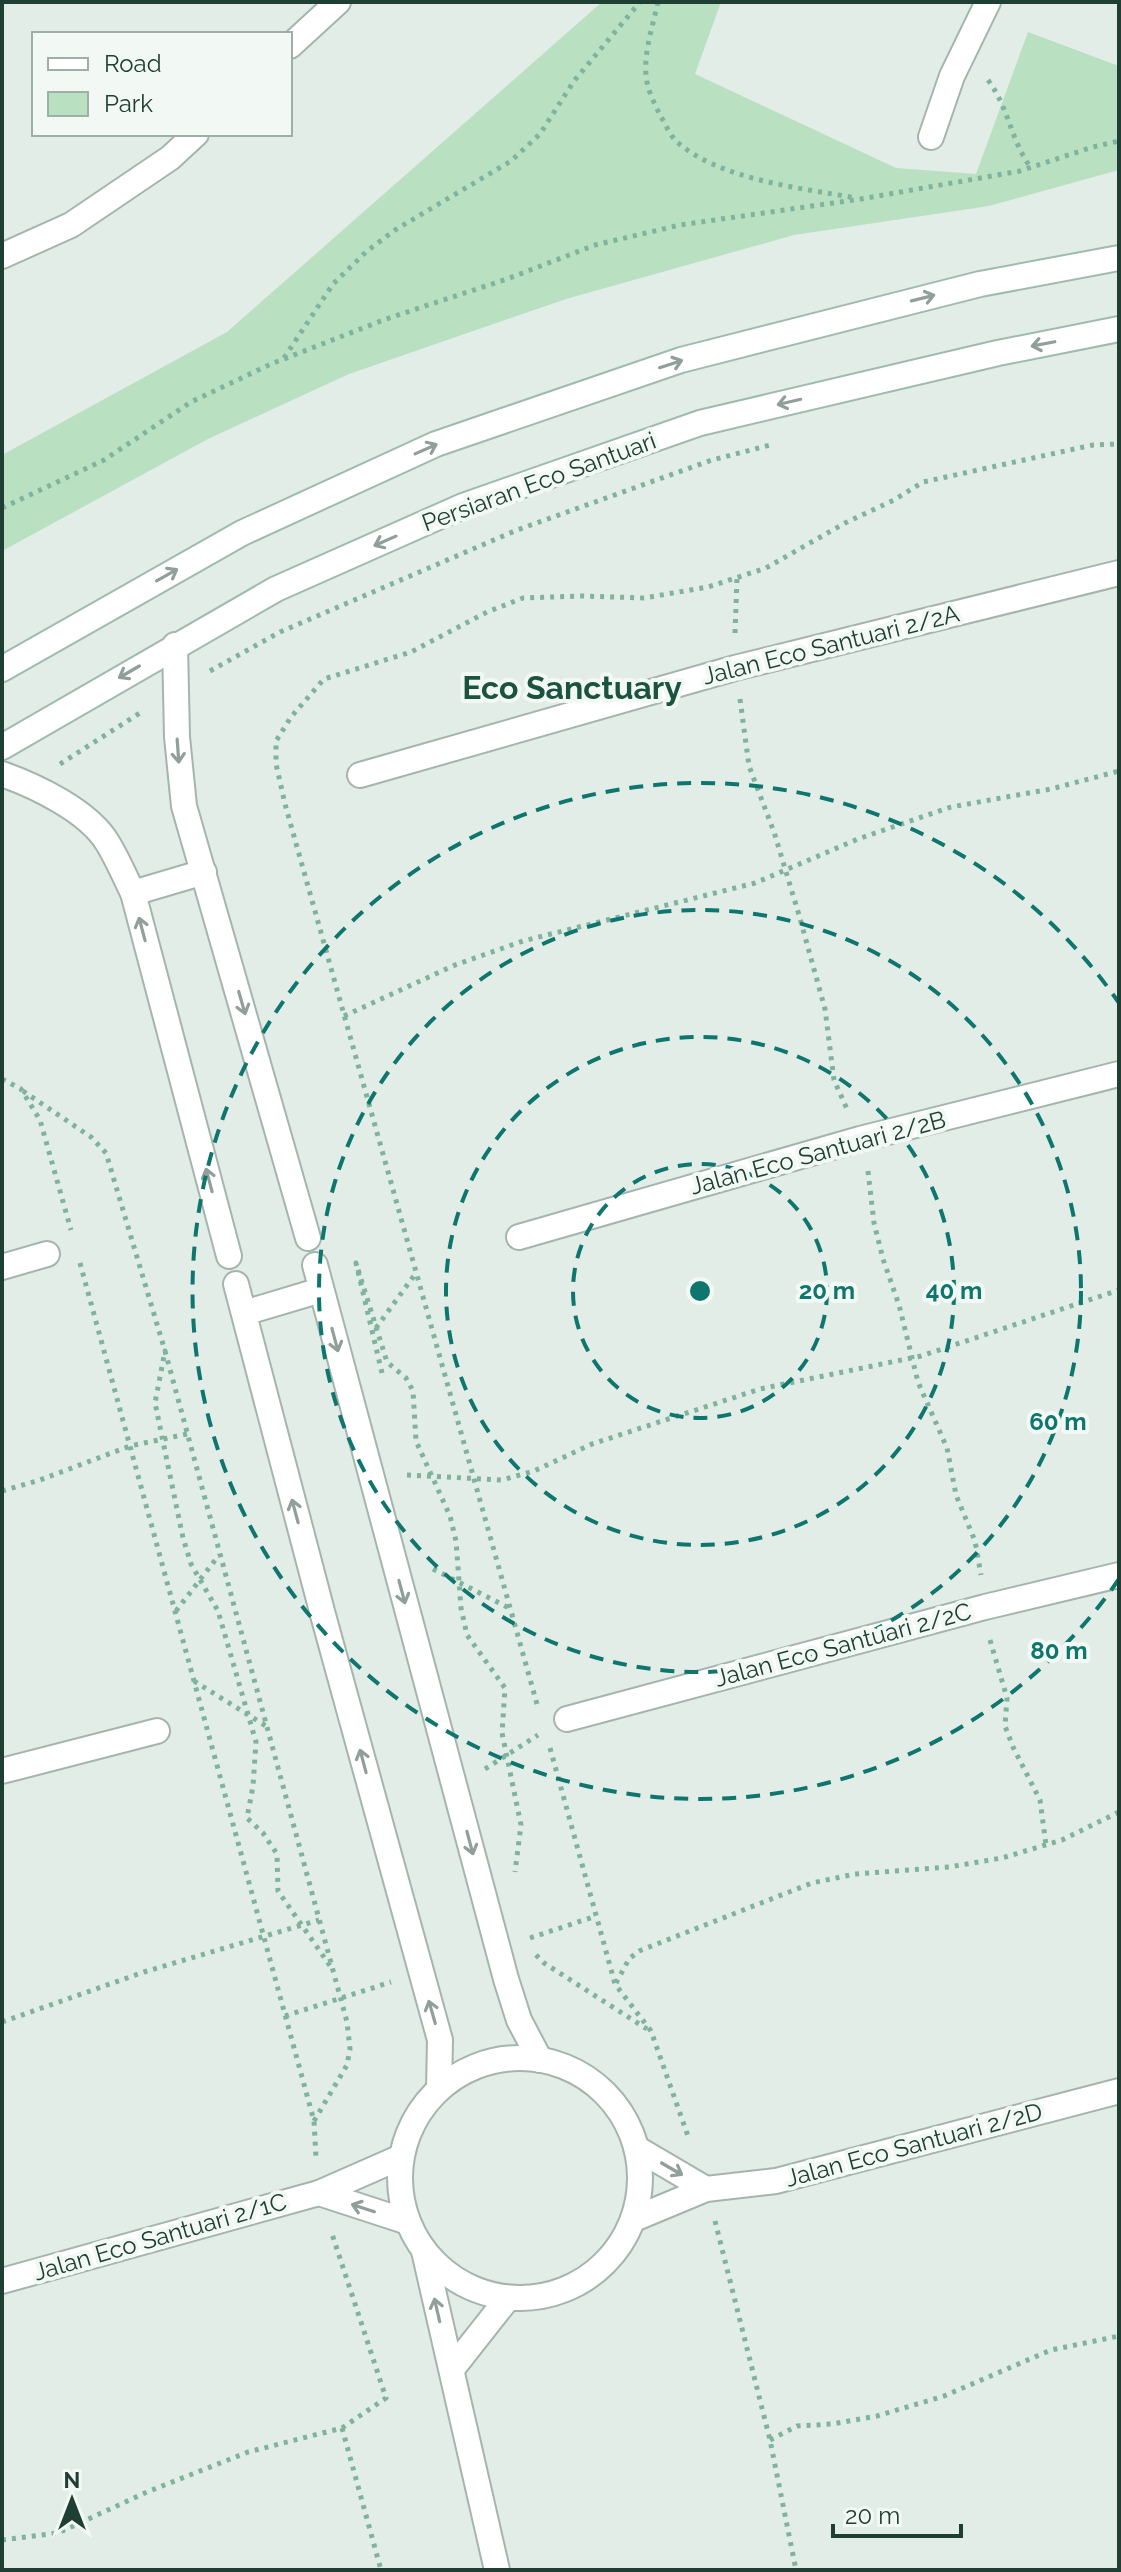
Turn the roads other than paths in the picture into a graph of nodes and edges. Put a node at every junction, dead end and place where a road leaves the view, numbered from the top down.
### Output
1 (338, 2) edge
2 (988, 2) edge
3 (292, 44) edge
4 (194, 136) edge
5 (931, 137) dead end
6 (2, 256) edge
7 (1119, 258) edge
8 (1119, 329) edge
9 (1119, 573) edge
10 (175, 645) junction
11 (2, 669) edge
12 (2, 747) edge
13 (2, 774) edge
14 (360, 775) dead end
15 (204, 872) junction
16 (133, 893) junction
17 (1119, 1074) edge
18 (519, 1237) dead end
19 (308, 1238) dead end
20 (47, 1254) dead end
21 (229, 1256) dead end
22 (315, 1265) dead end
23 (2, 1267) edge
24 (236, 1284) dead end
25 (321, 1290) junction
26 (244, 1313) junction
27 (1119, 1575) edge
28 (567, 1719) dead end
29 (157, 1731) dead end
30 (2, 1771) edge
31 (540, 2060) junction
32 (439, 2089) junction
33 (1119, 2091) edge
34 (638, 2149) junction
35 (401, 2157) junction
36 (706, 2189) junction
37 (319, 2193) junction
38 (634, 2219) junction
39 (408, 2222) junction
40 (424, 2251) junction
41 (2, 2281) edge
42 (508, 2298) junction
43 (452, 2369) junction
44 (497, 2570) edge

1 - 3 street
2 - 5 street
4 - 6 street
11 -> 7 street
8 -> 10 street, Persiaran Eco Santuari
9 - 14 street, Jalan Eco Santuari 2/2A
10 -> 12 street, Persiaran Eco Santuari
10 -> 15 street
13 - 16 street
15 - 16 street
15 -> 19 street
21 -> 16 street
17 - 18 street, Jalan Eco Santuari 2/2B
20 - 23 street
22 - 25 street
24 - 26 street
25 - 26 street
25 -> 31 street
32 -> 26 street
27 - 28 street, Jalan Eco Santuari 2/2C
29 - 30 street
31 - 32 street
31 - 34 street
32 - 35 street
33 - 36 street, Jalan Eco Santuari 2/2D
34 -> 36 street
34 - 38 street
35 - 37 street, Jalan Eco Santuari 2/1C
35 - 39 street
36 - 38 street, Jalan Eco Santuari 2/2D
39 -> 37 street
37 - 41 street, Jalan Eco Santuari 2/1C
38 - 42 street
39 - 40 street
40 - 42 street
43 -> 40 street
42 - 43 street
43 - 44 street

